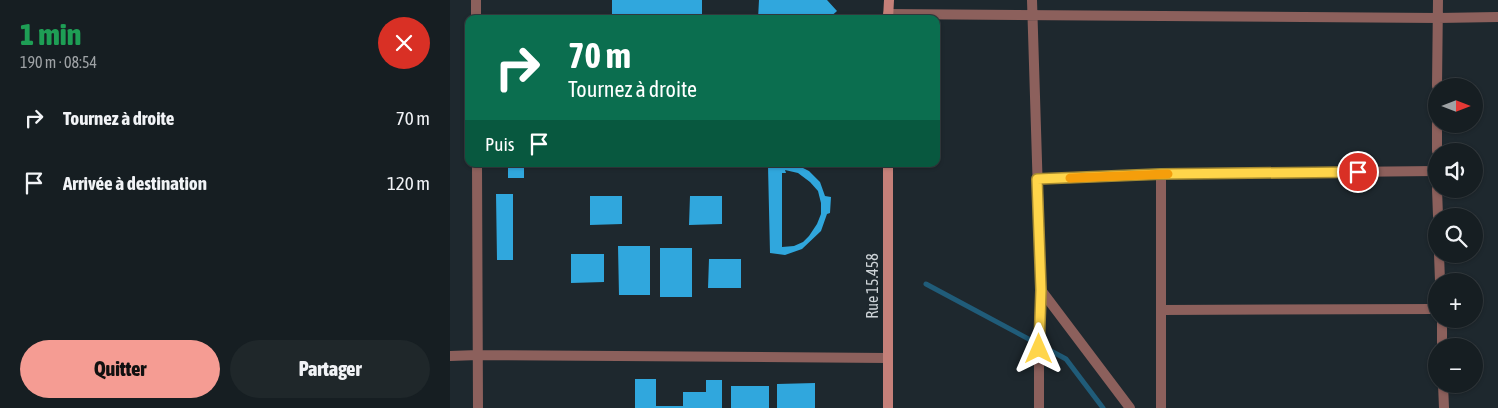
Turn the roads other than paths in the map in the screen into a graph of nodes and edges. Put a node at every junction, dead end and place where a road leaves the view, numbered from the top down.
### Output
1 (476, 0) edge
2 (888, 0) edge
3 (1032, 0) edge
4 (1438, 0) edge
5 (476, 15) edge
6 (888, 15) edge
7 (1032, 15) junction
8 (940, 16) edge
9 (1498, 17) edge
10 (1438, 18) junction
11 (1438, 78) edge
12 (477, 167) edge
13 (888, 167) edge
14 (1428, 171) edge
15 (1161, 174) junction
16 (1037, 179) junction
17 (1041, 290) junction
18 (1428, 309) edge
19 (1161, 310) junction
20 (478, 354) junction
21 (450, 356) edge
22 (887, 358) junction
23 (1443, 393) edge
24 (478, 408) edge
25 (888, 408) edge
26 (1040, 408) edge
27 (1130, 408) edge
28 (1160, 408) edge
29 (1444, 408) edge

1 - 5 street
2 - 6 main road
3 - 7 street
4 - 10 street
7 - 8 street
7 - 10 street
7 - 16 street
9 - 10 street
10 - 11 street
12 - 20 street
13 - 22 main road, Rue 15.458
14 - 15 street
15 - 16 street
15 - 19 street
16 - 17 street
17 - 26 street
17 - 27 street
18 - 19 street
19 - 28 street
20 - 21 street
20 - 22 street
20 - 24 street
22 - 25 main road, Rue 15.458
23 - 29 street

